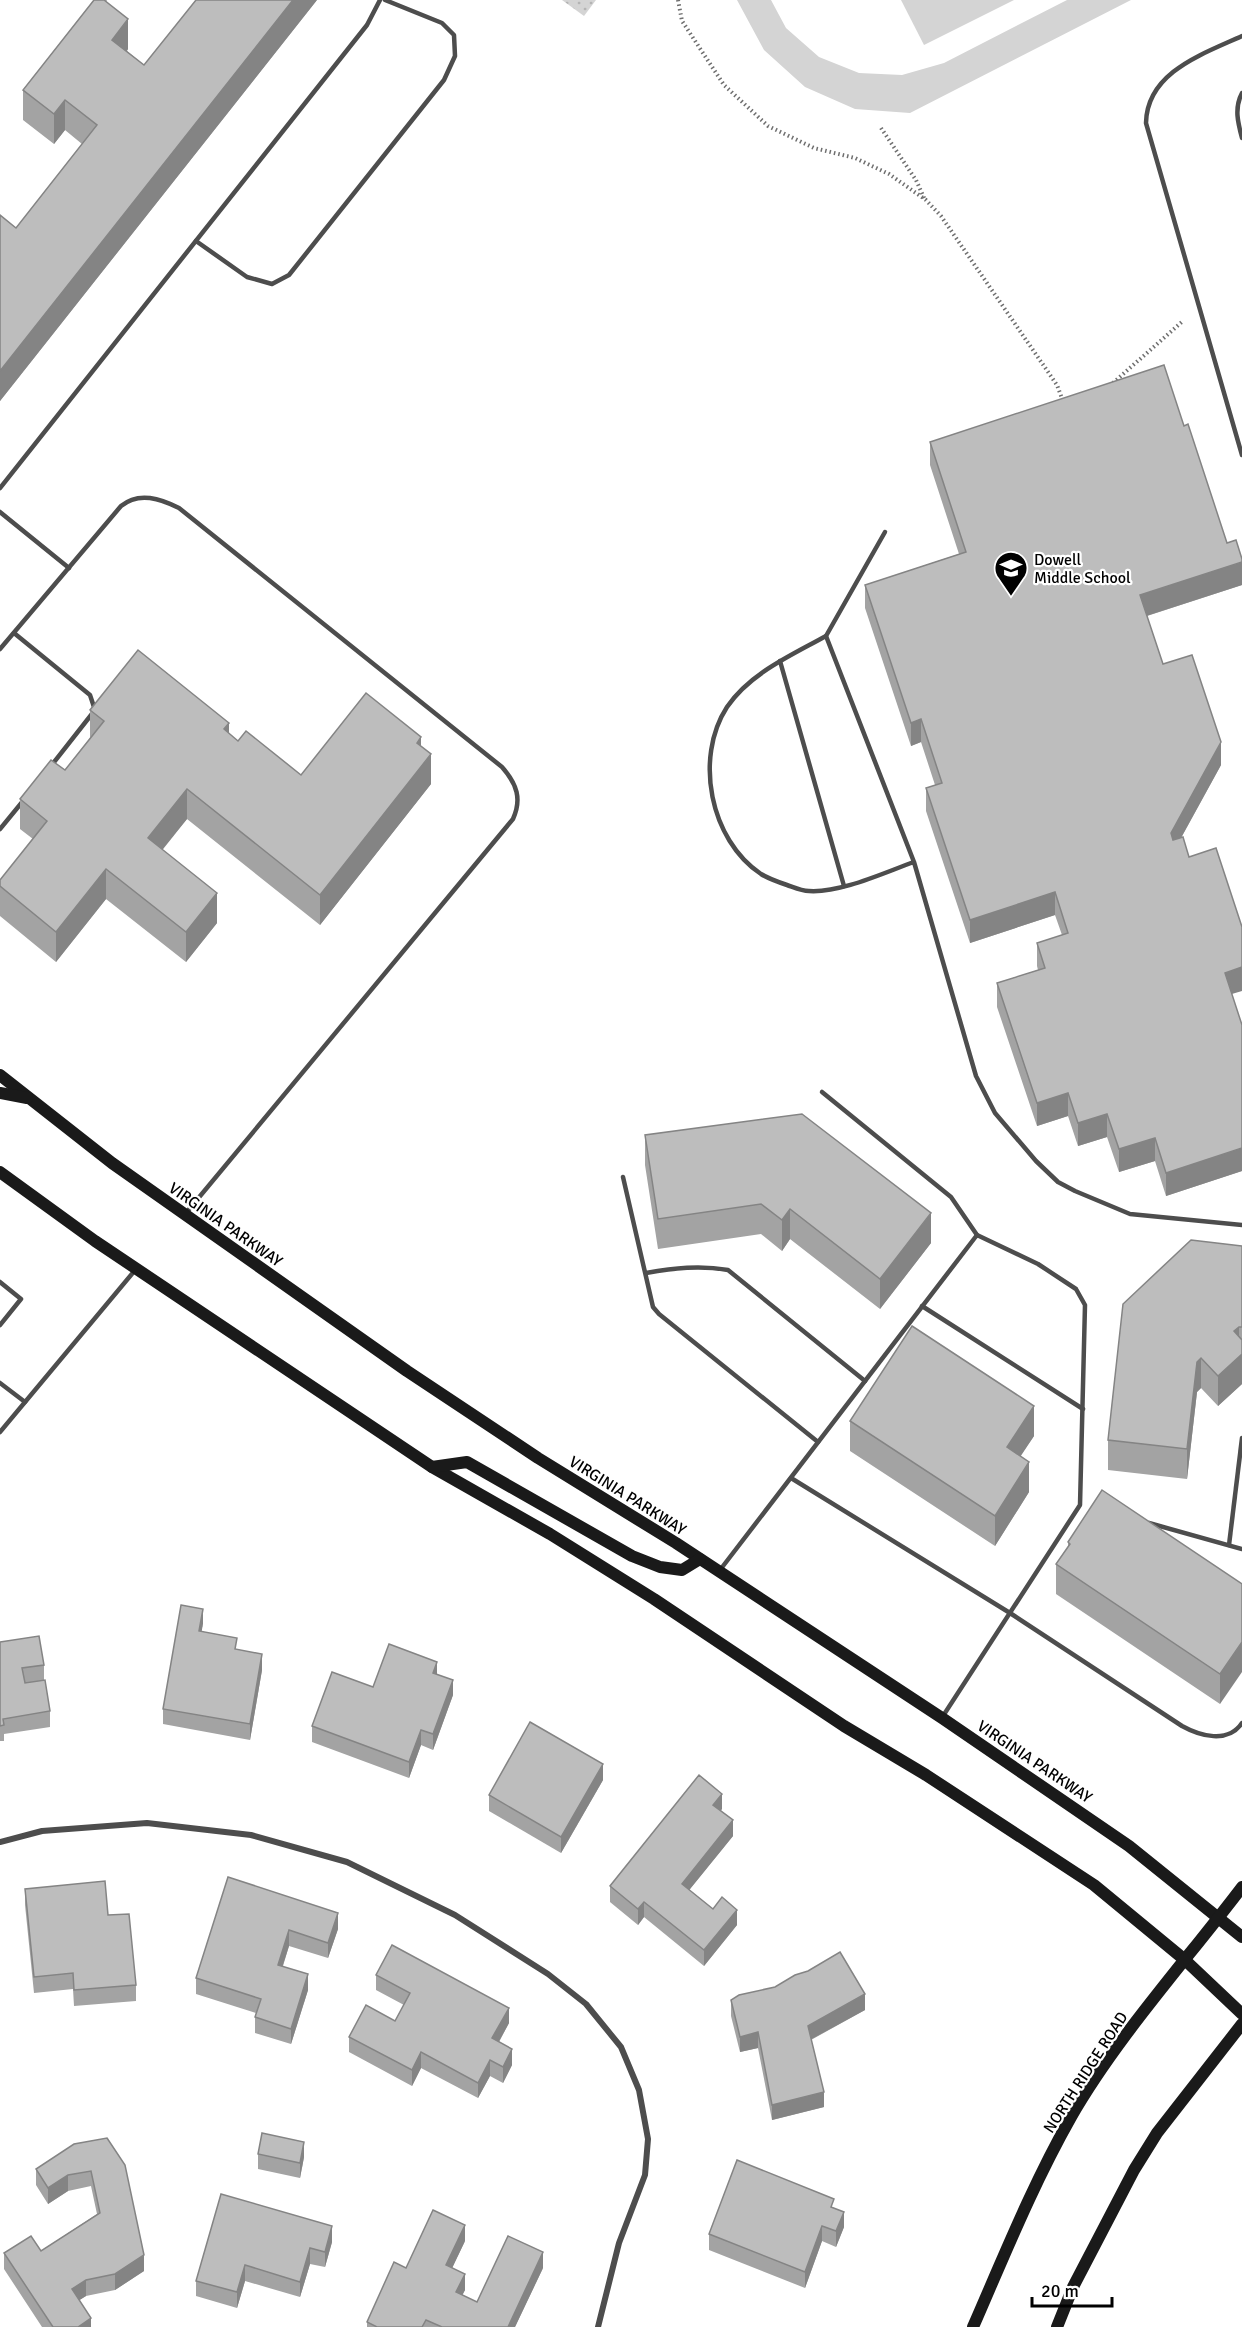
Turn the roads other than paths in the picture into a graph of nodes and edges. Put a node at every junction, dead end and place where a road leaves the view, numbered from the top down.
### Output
1 (382, 0) edge
2 (1242, 36) edge
3 (1242, 93) edge
4 (1242, 138) edge
5 (196, 241) junction
6 (1242, 455) edge
7 (0, 488) edge
8 (0, 512) edge
9 (885, 532) dead end
10 (69, 568) junction
11 (14, 633) junction
12 (826, 636) junction
13 (0, 649) edge
14 (780, 661) junction
15 (46, 772) edge
16 (24, 800) edge
17 (0, 829) edge
18 (914, 862) junction
19 (844, 886) junction
20 (0, 1075) edge
21 (822, 1092) dead end
22 (0, 1093) edge
23 (31, 1099) junction
24 (0, 1172) edge
25 (623, 1177) dead end
26 (184, 1215) junction
27 (1242, 1225) edge
28 (977, 1234) junction
29 (136, 1269) junction
30 (646, 1273) junction
31 (0, 1282) edge
32 (922, 1306) junction
33 (0, 1325) edge
34 (865, 1381) junction
35 (0, 1383) edge
36 (25, 1402) junction
37 (1083, 1409) junction
38 (0, 1432) edge
39 (1242, 1438) edge
40 (818, 1442) junction
41 (432, 1467) junction
42 (791, 1478) junction
43 (1080, 1505) junction
44 (1092, 1508) edge
45 (1137, 1520) edge
46 (1229, 1545) junction
47 (1242, 1549) edge
48 (700, 1559) junction
49 (719, 1572) junction
50 (1010, 1613) junction
51 (942, 1718) junction
52 (1242, 1723) edge
53 (0, 1842) edge
54 (1242, 1887) edge
55 (1219, 1917) junction
56 (1242, 1937) edge
57 (1185, 1960) junction
58 (1242, 2014) edge
59 (1242, 2024) edge
60 (598, 2327) edge
61 (973, 2327) edge
62 (1057, 2327) edge

1 - 5 lane
1 - 5 lane
2 - 6 lane
3 - 4 lane
5 - 7 lane
8 - 10 lane
9 - 12 lane
10 - 11 lane
10 - 26 lane
11 - 13 lane
11 - 15 lane
12 - 14 lane
12 - 18 lane
14 - 19 lane
14 - 19 lane
16 - 17 lane
18 - 19 lane
18 - 27 lane
20 - 23 main road, VIRGINIA PARKWAY
21 - 28 lane
22 - 23 main road
23 - 26 main road, VIRGINIA PARKWAY
24 - 29 main road
25 - 30 lane
26 - 48 main road, VIRGINIA PARKWAY
28 - 32 lane
28 - 37 lane
29 - 36 lane
29 - 41 main road
30 - 34 lane
30 - 40 lane
31 - 33 lane
32 - 34 lane
32 - 37 lane
34 - 40 lane
35 - 36 lane
36 - 38 lane
37 - 43 lane
39 - 46 lane
40 - 42 lane
41 - 48 main road
41 - 57 main road
42 - 49 lane
42 - 50 lane
43 - 44 lane
43 - 50 lane
45 - 46 lane
46 - 47 lane
48 - 49 main road, VIRGINIA PARKWAY
49 - 51 main road, VIRGINIA PARKWAY
50 - 51 lane
50 - 52 lane
51 - 55 main road, VIRGINIA PARKWAY
53 - 60 street
54 - 55 main road, NORTH RIDGE ROAD
55 - 56 main road, VIRGINIA PARKWAY
55 - 57 main road, NORTH RIDGE ROAD
57 - 58 main road
57 - 61 main road, NORTH RIDGE ROAD
59 - 62 main road

